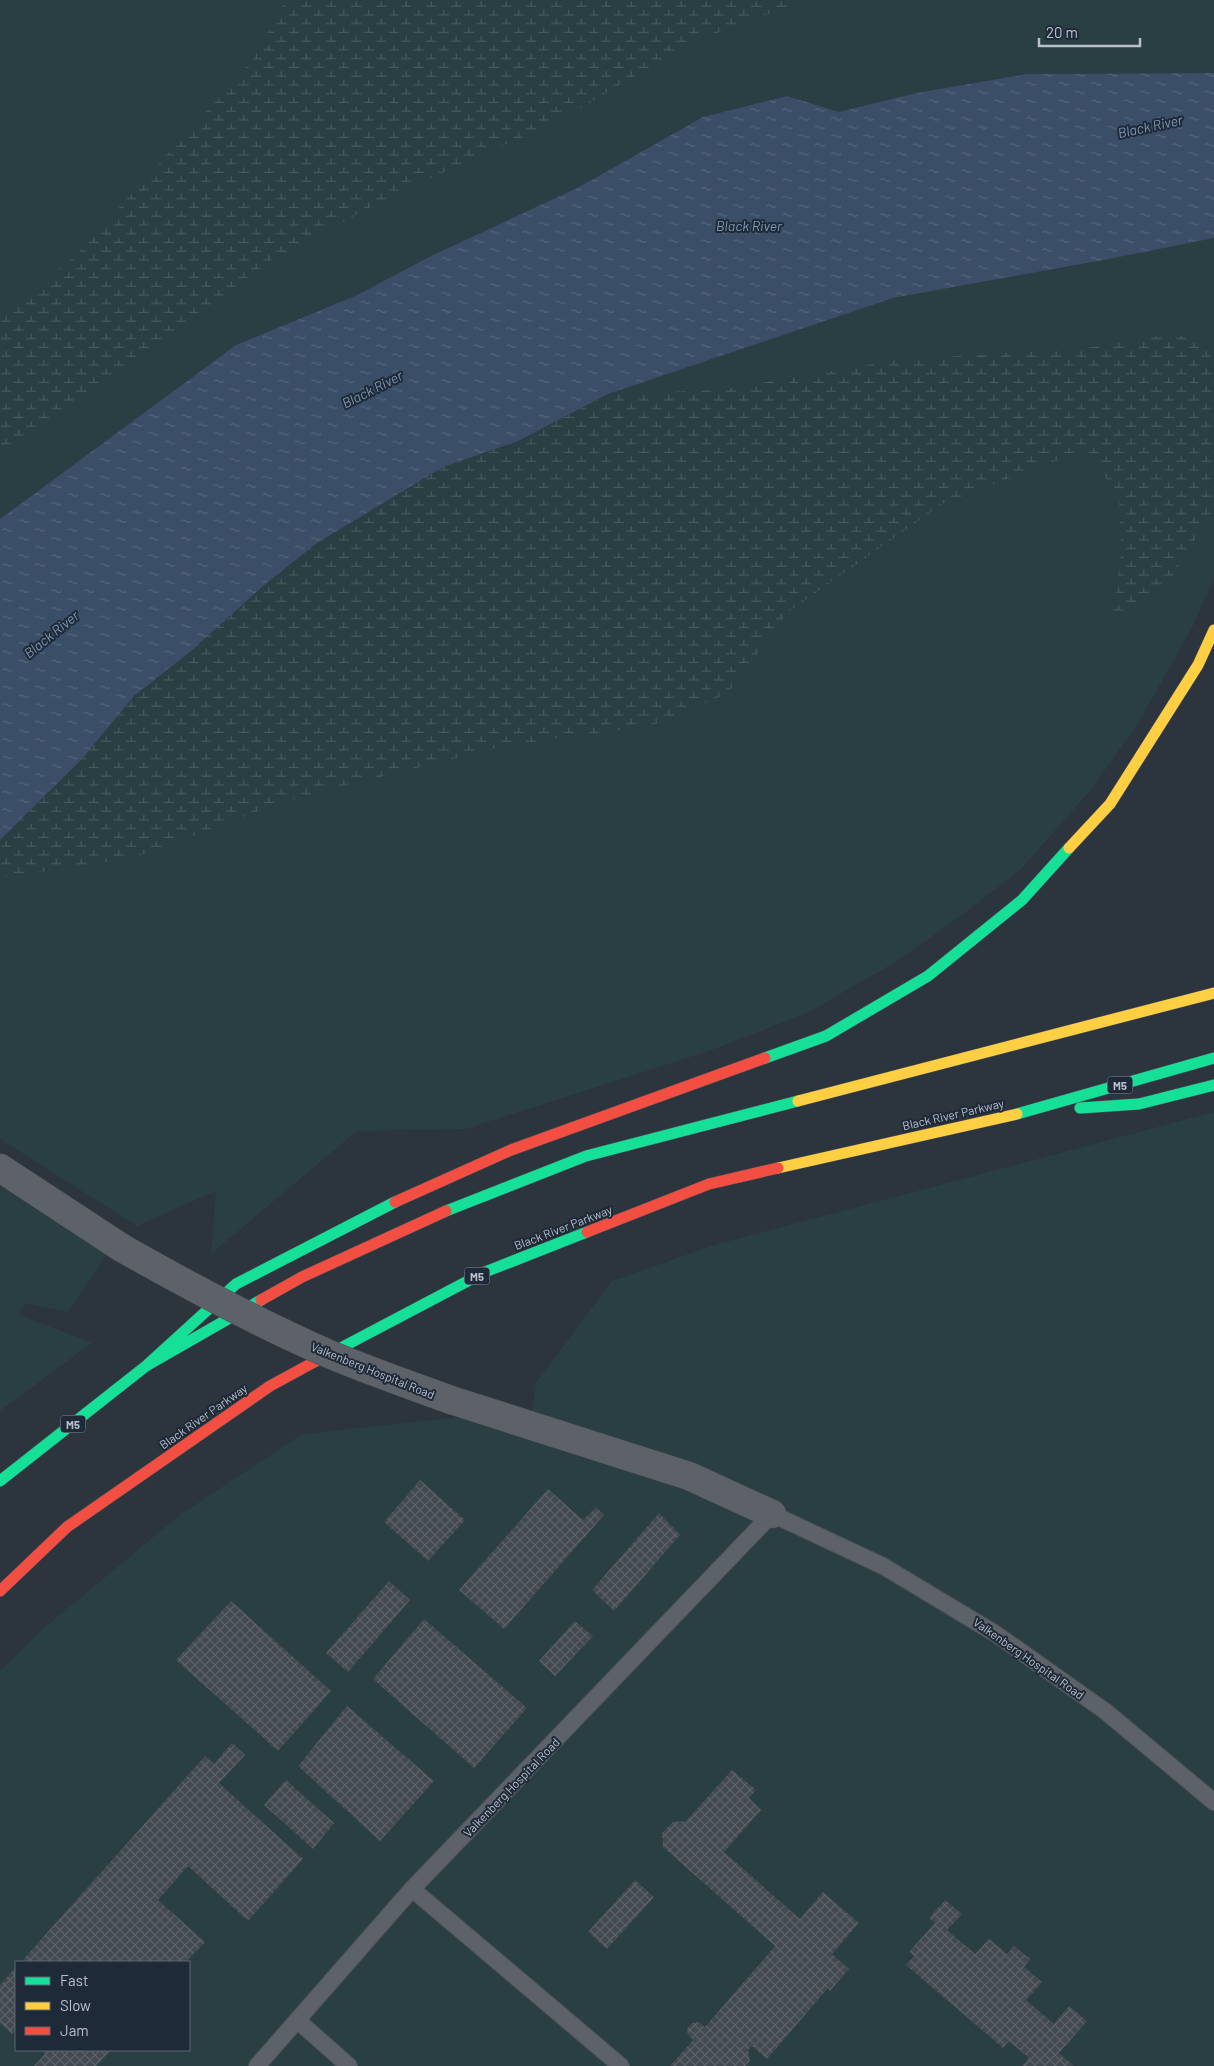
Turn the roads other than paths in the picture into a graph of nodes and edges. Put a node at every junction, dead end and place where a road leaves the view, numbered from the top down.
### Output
1 (1214, 630) edge
2 (1214, 993) edge
3 (1214, 1058) edge
4 (1214, 1085) edge
5 (1026, 1112) junction
6 (0, 1168) edge
7 (146, 1366) junction
8 (0, 1481) edge
9 (772, 1514) junction
10 (0, 1591) edge
11 (1214, 1802) edge
12 (412, 1889) junction
13 (297, 2020) junction
14 (257, 2066) edge
15 (349, 2066) edge
16 (621, 2066) edge

1 - 7 highway
2 - 7 highway, M5
3 - 5 highway, Black River Parkway / M5
4 - 5 highway
5 - 10 highway, Black River Parkway / M5
6 - 9 street, Valkenberg Hospital Road, bridge
7 - 8 highway, M5
9 - 11 lane, Valkenberg Hospital Road
9 - 12 lane, Valkenberg Hospital Road
12 - 13 lane, Valkenberg Hospital Road
12 - 16 lane
13 - 14 lane, Valkenberg Hospital Road
13 - 15 lane

